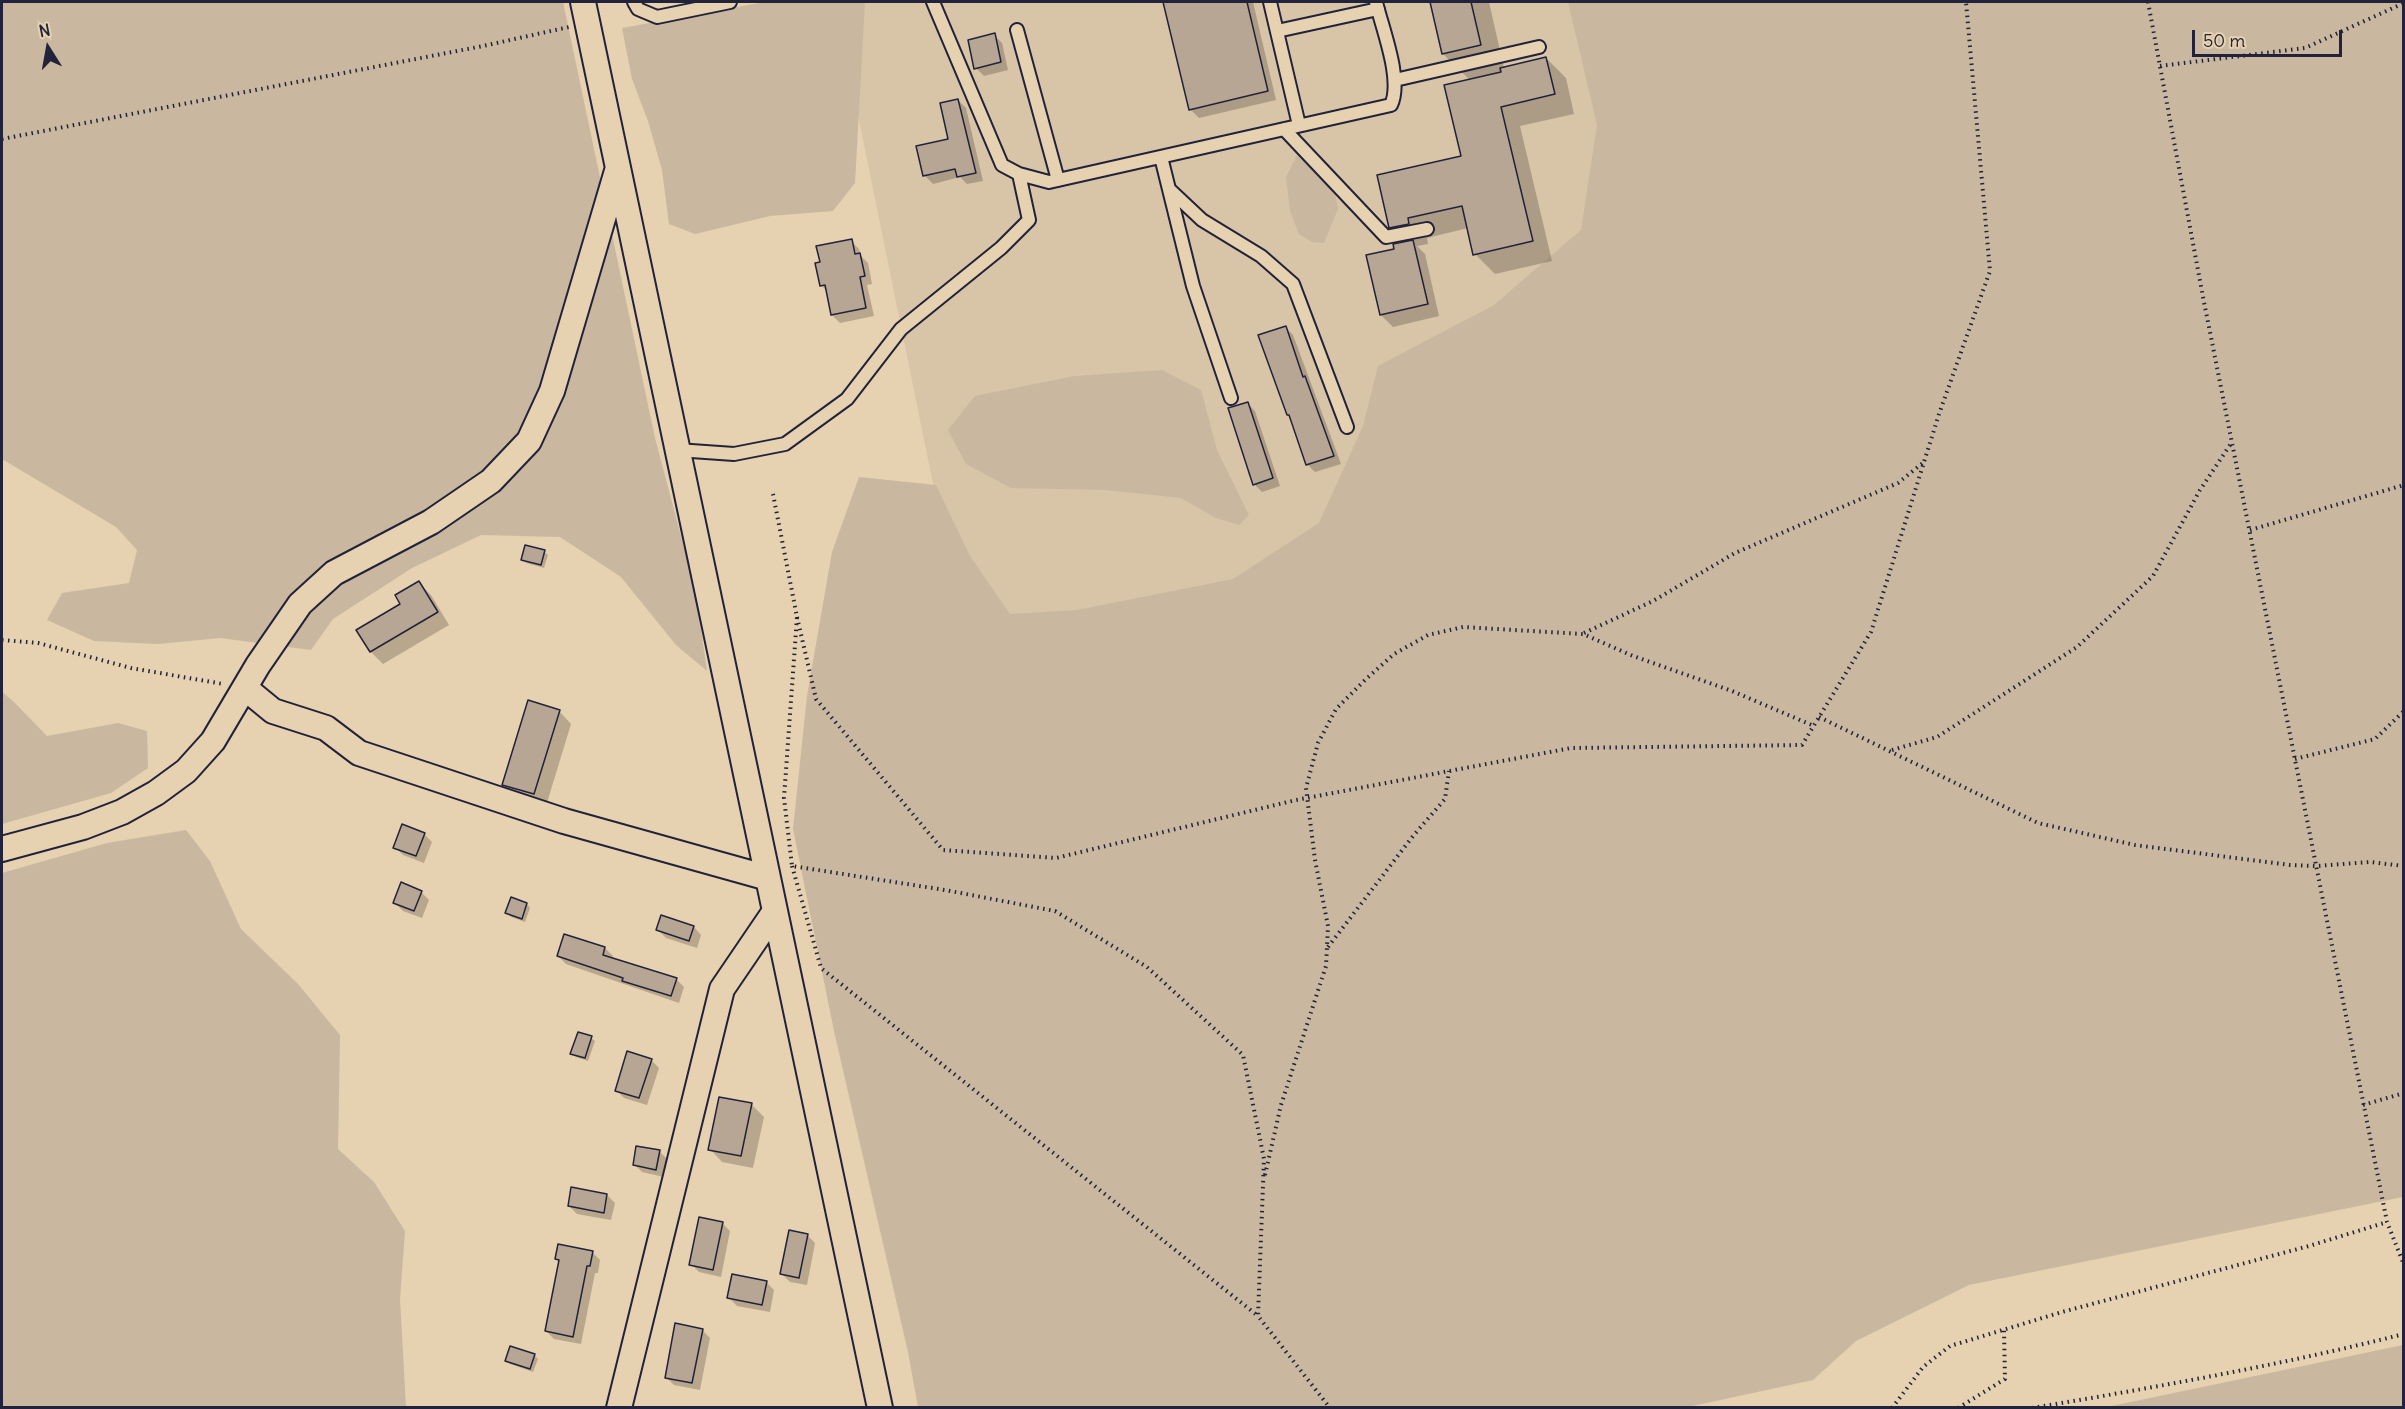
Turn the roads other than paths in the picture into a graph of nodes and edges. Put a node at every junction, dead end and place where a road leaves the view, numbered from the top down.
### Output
1 (634, 2) edge
2 (730, 2) edge
3 (933, 2) edge
4 (1270, 2) edge
5 (1377, 5) edge
6 (585, 12) edge
7 (1017, 30) dead end
8 (1277, 31) junction
9 (1539, 46) dead end
10 (1395, 80) junction
11 (1299, 126) junction
12 (1284, 129) junction
13 (1161, 157) junction
14 (618, 168) junction
15 (1019, 174) junction
16 (1059, 180) junction
17 (1169, 189) junction
18 (1427, 229) dead end
19 (1231, 398) dead end
20 (1347, 427) dead end
21 (677, 450) junction
22 (244, 688) junction
23 (2, 849) edge
24 (768, 878) junction
25 (775, 911) junction
26 (618, 1407) edge
27 (879, 1407) edge

1 - 2 lane
3 - 15 lane
4 - 8 lane
5 - 8 lane
5 - 10 lane
6 - 14 street
7 - 16 lane
8 - 11 lane
9 - 10 lane
10 - 11 lane
11 - 12 lane
12 - 13 lane
12 - 18 lane
13 - 16 lane
13 - 17 lane
14 - 21 street
14 - 22 street
15 - 16 lane
15 - 21 lane
17 - 19 lane
17 - 20 lane
21 - 24 street
22 - 23 street
22 - 24 street
24 - 25 street
25 - 26 street
25 - 27 street

